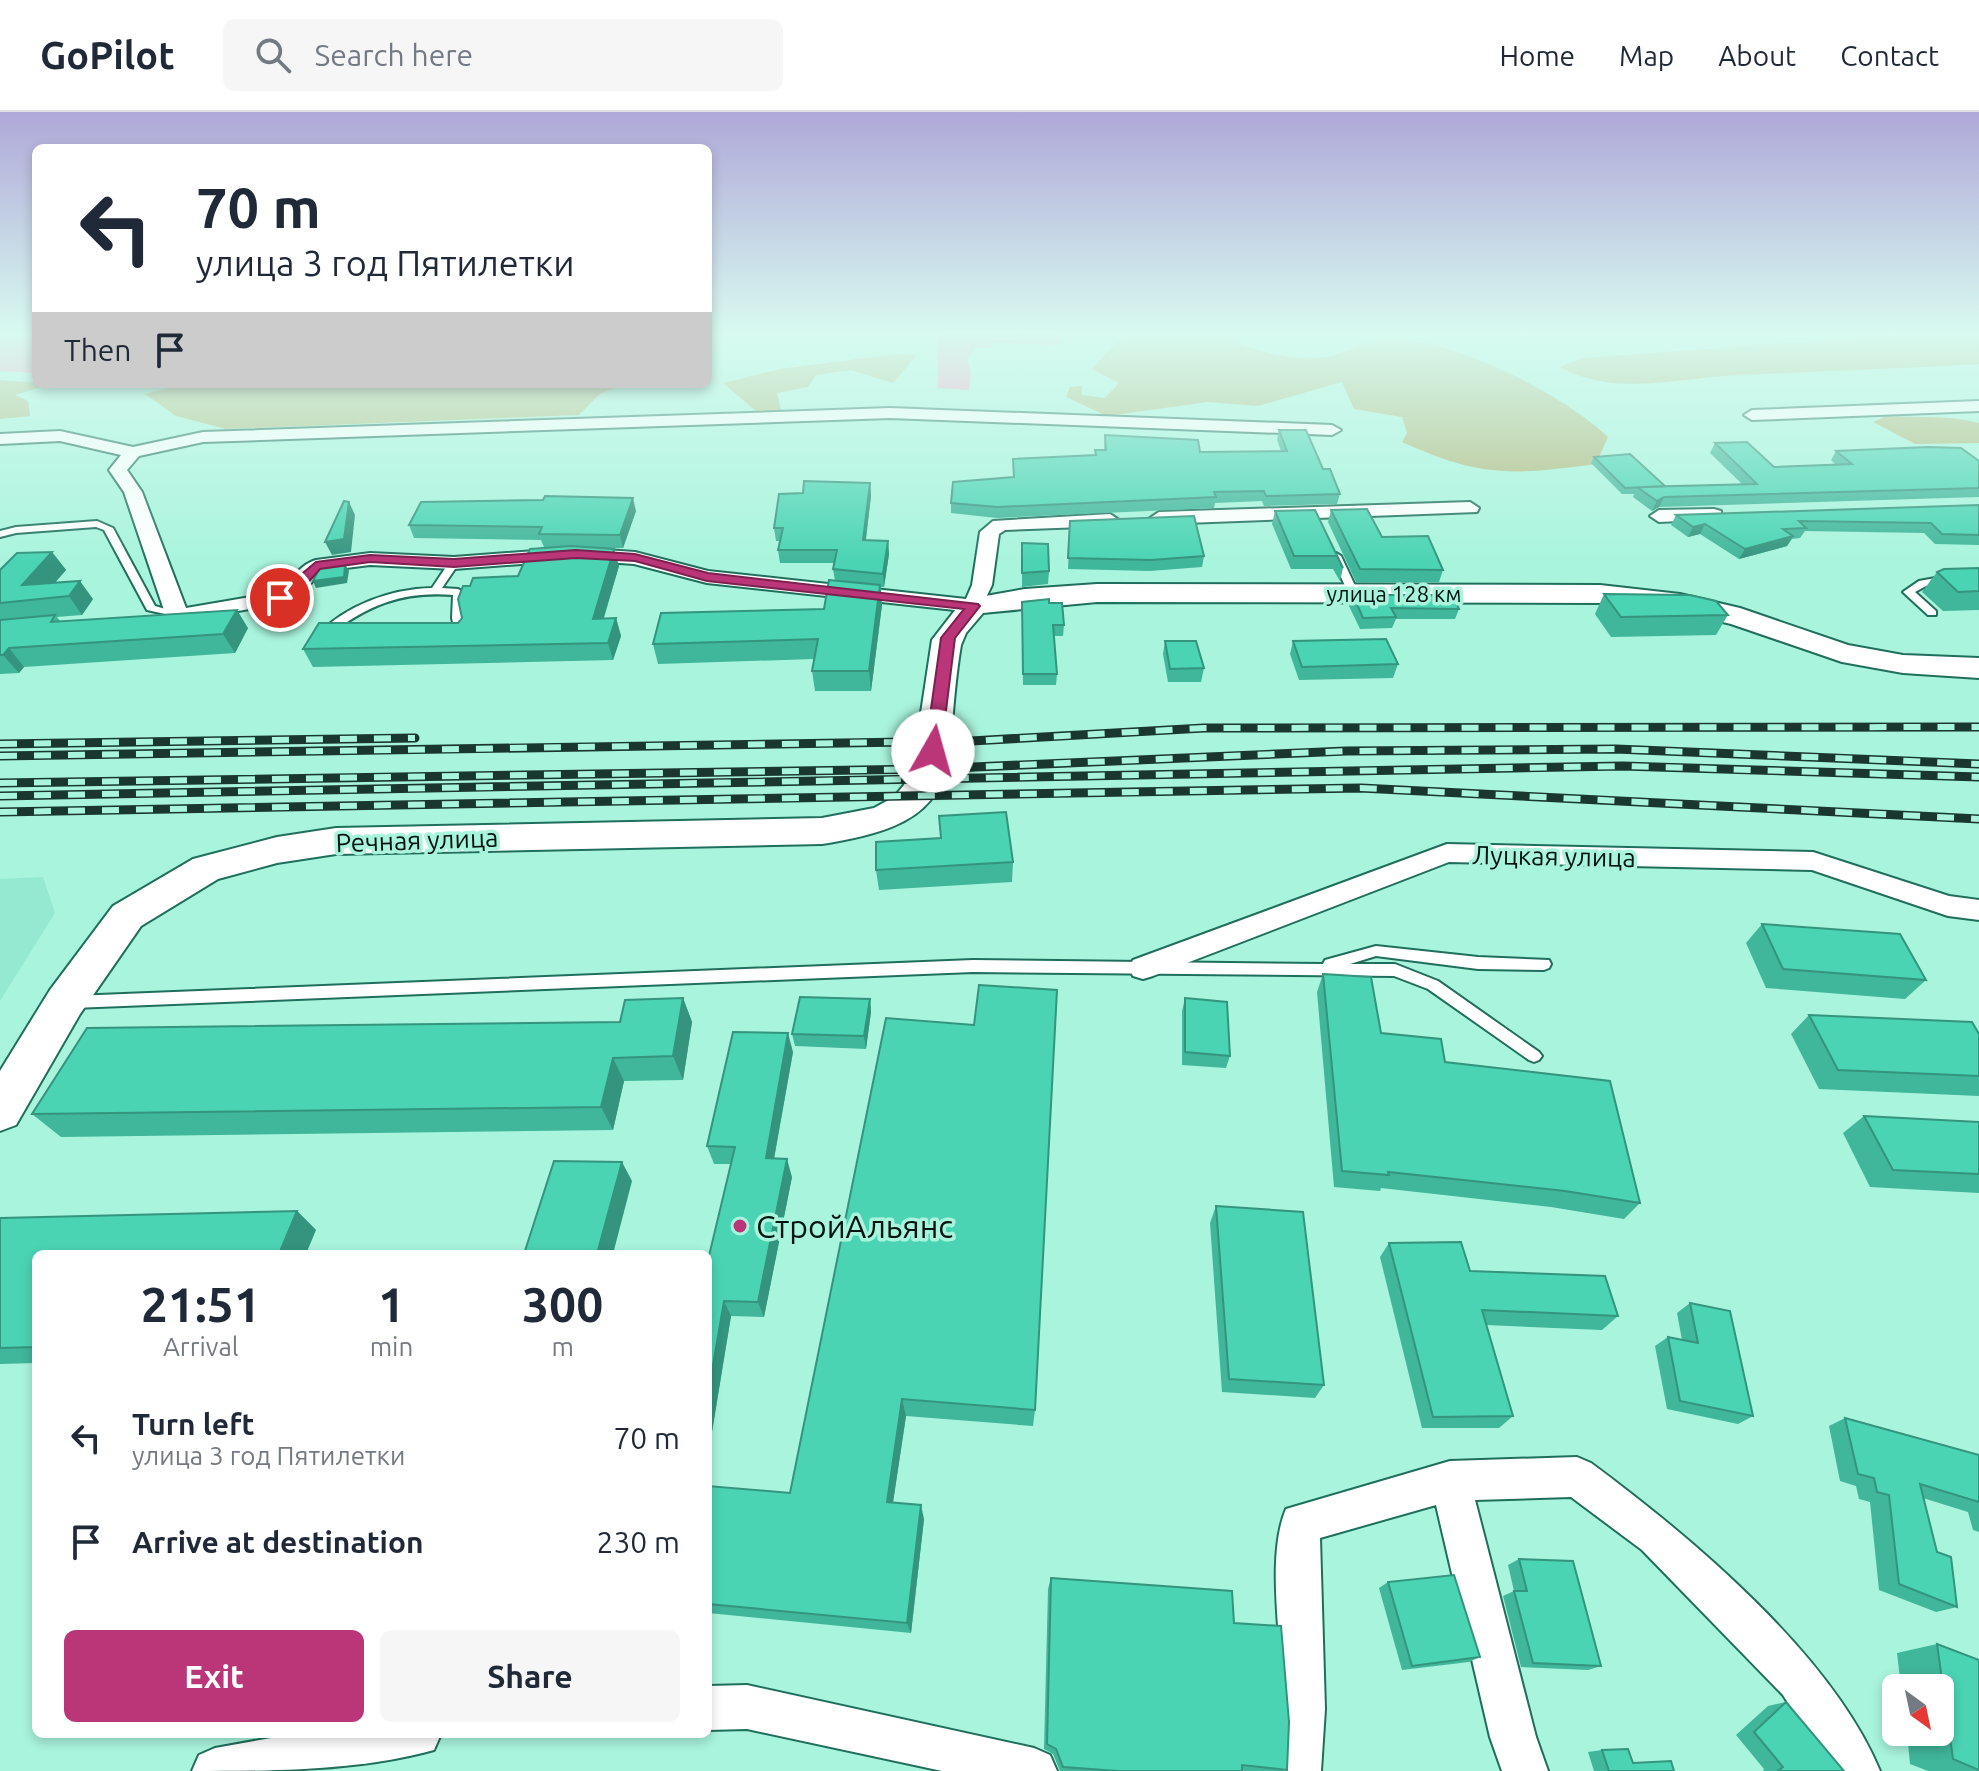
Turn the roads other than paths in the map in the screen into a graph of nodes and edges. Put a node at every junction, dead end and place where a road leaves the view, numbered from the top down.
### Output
1 (1918, 408) edge
2 (1752, 415) dead end
3 (1332, 430) dead end
4 (0, 439) edge
5 (133, 452) junction
6 (1470, 508) dead end
7 (1735, 514) edge
8 (1659, 516) dead end
9 (0, 534) edge
10 (1328, 539) edge
11 (454, 563) junction
12 (1979, 573) edge
13 (436, 589) junction
14 (1353, 592) junction
15 (973, 606) junction
16 (1932, 613) dead end
17 (179, 616) junction
18 (139, 620) edge
19 (461, 636) edge
20 (319, 638) edge
21 (1979, 668) edge
22 (1979, 910) edge
23 (1544, 964) dead end
24 (1143, 968) junction
25 (1314, 969) junction
26 (65, 1002) junction
27 (1534, 1056) dead end
28 (0, 1111) edge
29 (1450, 1481) junction
30 (712, 1708) edge
31 (396, 1738) edge
32 (913, 1756) edge
33 (215, 1771) edge
34 (1034, 1771) edge
35 (1298, 1771) edge
36 (1525, 1771) edge
37 (1857, 1771) edge

1 - 2 street
3 - 5 street
4 - 5 street
5 - 17 street
6 - 15 street
7 - 8 street
9 - 17 lane
10 - 14 lane
11 - 13 lane
11 - 15 street
11 - 17 street
12 - 16 lane
13 - 19 lane
13 - 20 lane
14 - 15 street, улица 128 км
14 - 21 street, улица 128 км
15 - 26 street, Речная улица
17 - 18 street
22 - 24 street, Луцкая улица
23 - 25 lane
24 - 25 lane
24 - 26 lane
25 - 27 lane
26 - 28 street, Речная улица
29 - 35 street
29 - 36 street
29 - 37 street
30 - 32 street
31 - 33 street
32 - 34 street

